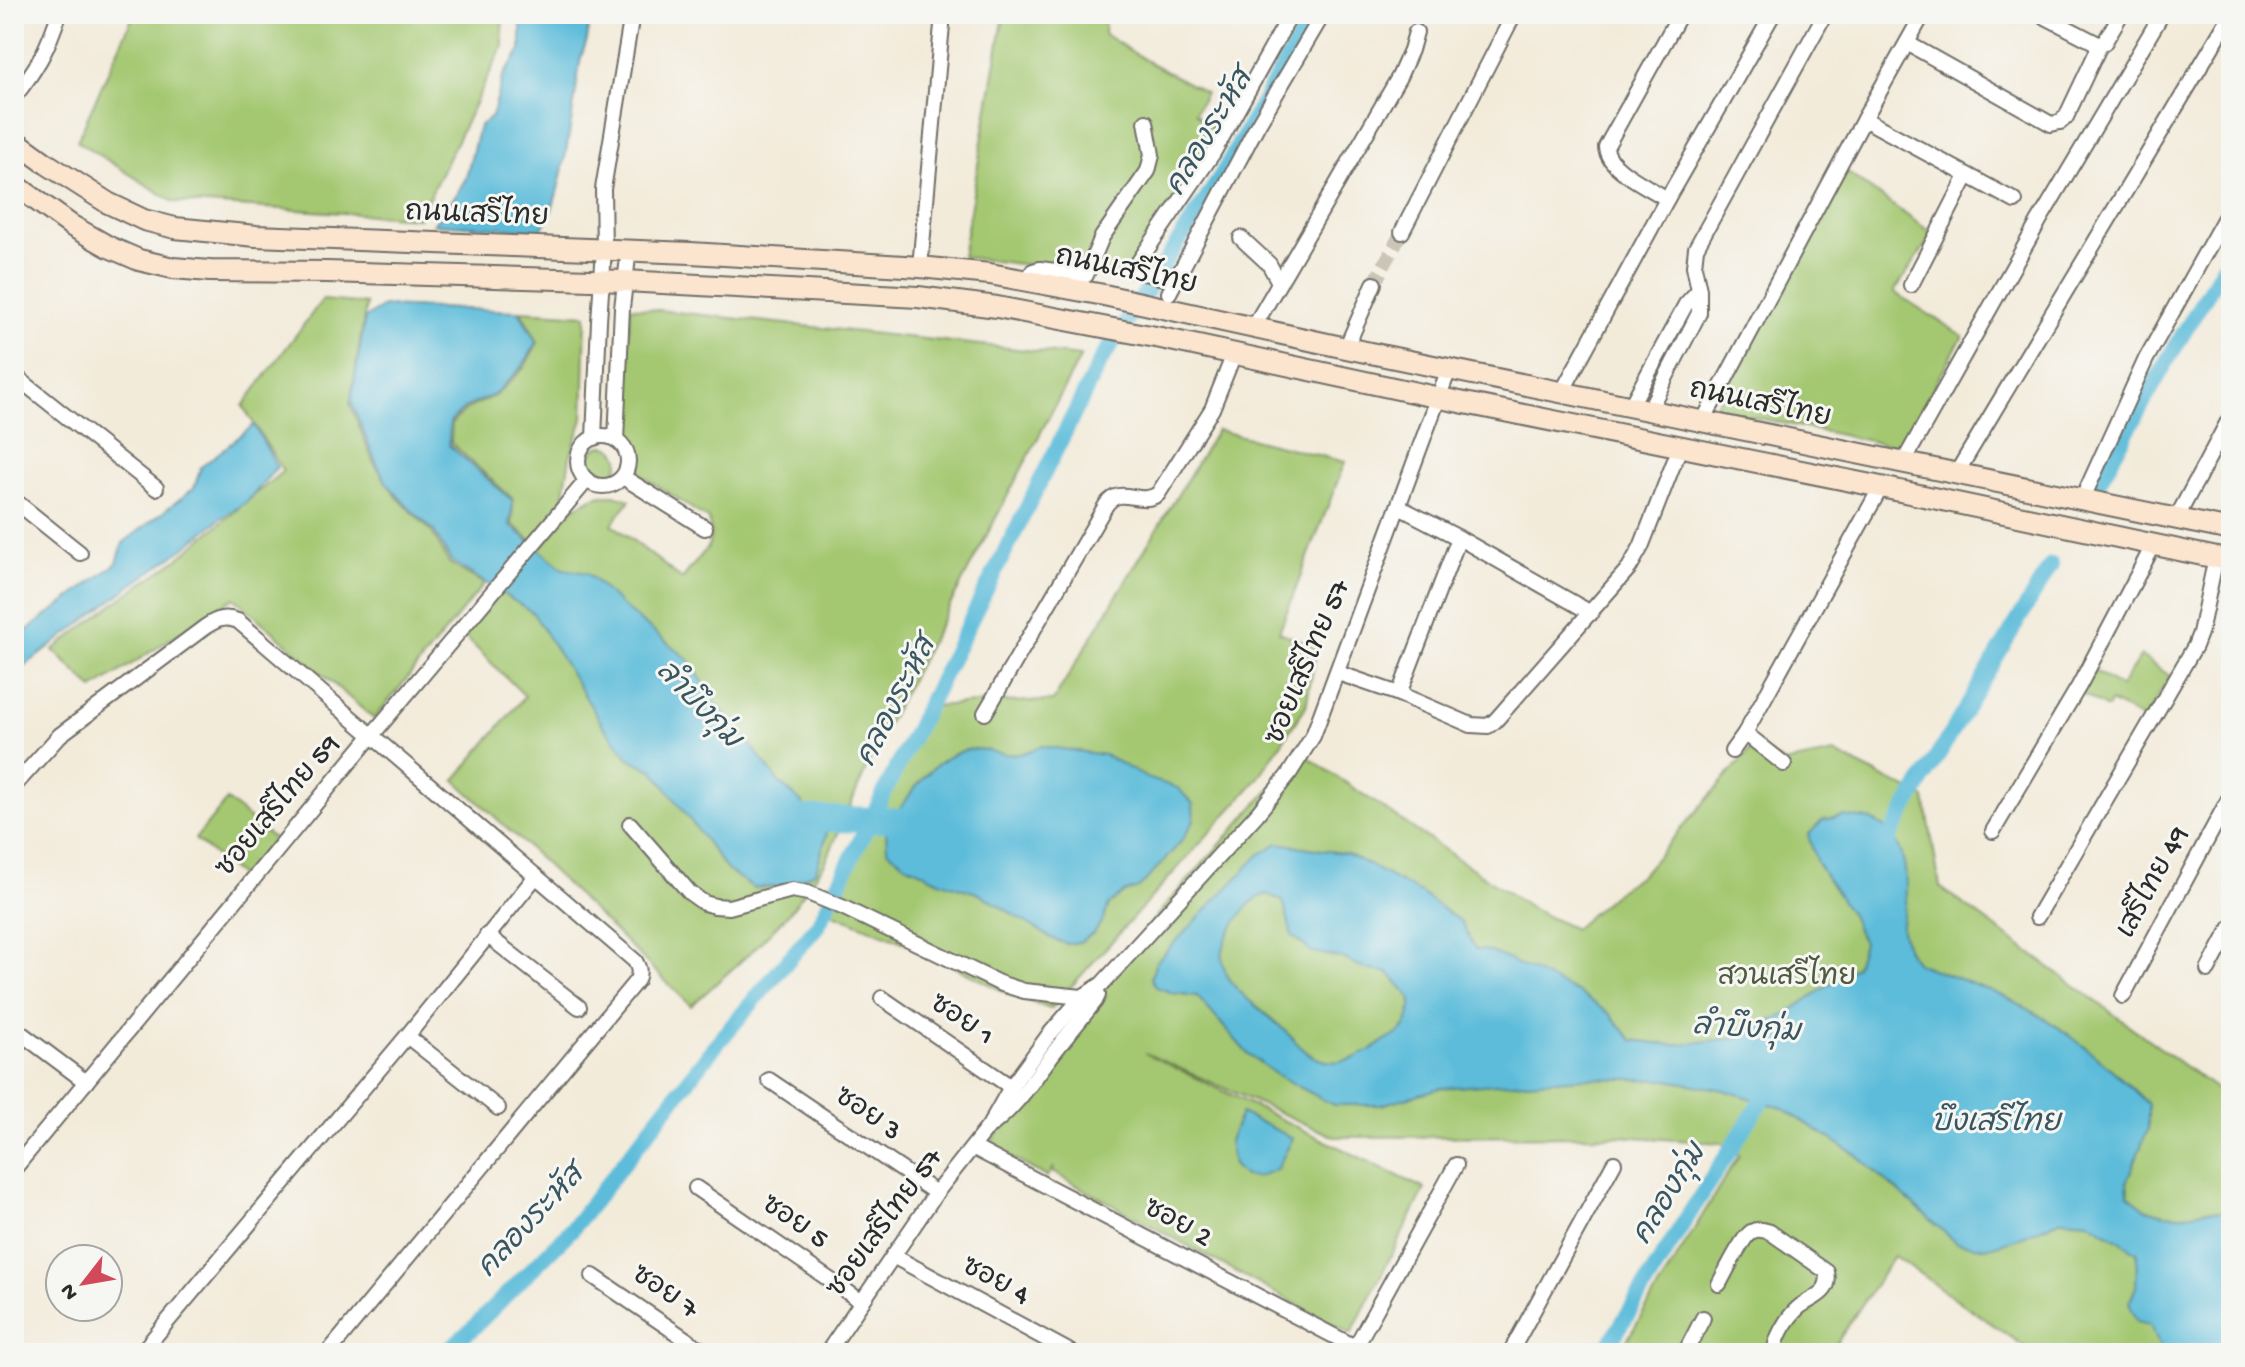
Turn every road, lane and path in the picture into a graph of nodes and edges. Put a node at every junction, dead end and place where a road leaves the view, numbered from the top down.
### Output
1 (59, 14) edge
2 (632, 14) edge
3 (943, 14) edge
4 (1291, 14) edge
5 (1323, 14) edge
6 (1514, 14) edge
7 (1680, 14) edge
8 (1773, 14) edge
9 (1825, 14) edge
10 (1923, 14) edge
11 (2040, 14) edge
12 (2121, 14) edge
13 (2162, 14) edge
14 (2231, 15) edge
15 (1416, 32) dead end
16 (1907, 43) junction
17 (2100, 45) junction
18 (14, 97) edge
19 (1864, 119) junction
20 (1146, 122) dead end
21 (14, 133) edge
22 (21, 145) edge
23 (1967, 176) junction
24 (14, 184) edge
25 (1667, 199) junction
26 (2015, 201) dead end
27 (2231, 207) edge
28 (1402, 232) tunnel mouth
29 (1241, 238) dead end
30 (604, 249) junction
31 (629, 249) junction
32 (920, 267) junction
33 (602, 280) junction
34 (1027, 280) junction
35 (625, 281) junction
36 (1279, 282) junction
37 (1374, 284) tunnel mouth
38 (1911, 285) dead end
39 (1699, 290) junction
40 (1172, 291) junction
41 (1253, 328) junction
42 (1346, 348) junction
43 (1234, 354) junction
44 (1654, 364) junction
45 (1449, 369) junction
46 (1668, 371) junction
47 (14, 375) edge
48 (1562, 392) junction
49 (1440, 398) junction
50 (1639, 408) junction
51 (2231, 416) edge
52 (1703, 421) junction
53 (594, 438) junction
54 (616, 440) junction
55 (1680, 447) junction
56 (1903, 463) junction
57 (1956, 474) junction
58 (623, 477) junction
59 (587, 480) junction
60 (1881, 487) junction
61 (156, 488) dead end
62 (14, 500) edge
63 (2082, 500) junction
64 (1399, 507) junction
65 (2176, 519) junction
66 (705, 528) dead end
67 (2231, 530) edge
68 (1459, 538) junction
69 (2154, 544) junction
70 (80, 553) dead end
71 (2224, 559) edge
72 (1591, 613) junction
73 (1338, 673) junction
74 (1399, 694) junction
75 (985, 713) dead end
76 (1745, 733) junction
77 (372, 735) junction
78 (1732, 751) dead end
79 (1784, 764) dead end
80 (14, 786) edge
81 (2231, 795) edge
82 (630, 824) dead end
83 (1993, 831) dead end
84 (536, 876) junction
85 (2037, 917) dead end
86 (2231, 927) edge
87 (487, 935) junction
88 (2208, 970) dead end
89 (2123, 996) dead end
90 (882, 998) dead end
91 (1088, 999) junction
92 (579, 1007) dead end
93 (14, 1028) edge
94 (407, 1036) junction
95 (769, 1080) dead end
96 (86, 1082) junction
97 (1011, 1087) junction
98 (498, 1108) dead end
99 (989, 1126) junction
100 (974, 1148) junction
101 (1614, 1163) dead end
102 (1456, 1165) dead end
103 (14, 1169) edge
104 (696, 1188) dead end
105 (936, 1193) junction
106 (893, 1256) junction
107 (593, 1276) dead end
108 (1719, 1284) dead end
109 (862, 1302) junction
110 (1703, 1318) dead end
111 (1354, 1350) edge
112 (141, 1353) edge
113 (328, 1353) edge
114 (706, 1353) edge
115 (827, 1353) edge
116 (1072, 1353) edge
117 (1510, 1353) edge
118 (1685, 1353) edge
119 (1775, 1353) edge

1 - 18 street
2 - 30 street
3 - 32 street
4 - 40 street
5 - 40 street
6 - 28 street
7 - 25 street
8 - 25 street
9 - 39 street
10 - 16 street
11 - 17 street
12 - 17 street
13 - 56 street
14 - 57 street
15 - 36 street
16 - 17 street
16 - 19 street
19 - 23 street
19 - 52 street
20 - 34 street
21 - 22 main road, ถนนเสรีไทย
22 - 30 main road, ถนนเสรีไทย
23 - 26 street
23 - 38 street
24 - 33 main road, ถนนเสรีไทย
25 - 48 street
27 - 63 street
29 - 36 street
30 - 31 main road, ถนนเสรีไทย
30 - 33 street
31 - 32 main road, ถนนเสรีไทย
31 - 35 street
32 - 34 main road, ถนนเสรีไทย
33 - 35 main road, ถนนเสรีไทย
33 - 53 street
34 - 40 main road, ถนนเสรีไทย
35 - 43 main road, ถนนเสรีไทย
35 - 54 street
36 - 41 street
37 - 42 street
39 - 44 street
39 - 46 street
40 - 41 main road, ถนนเสรีไทย
41 - 42 main road, ถนนเสรีไทย
42 - 45 main road, ถนนเสรีไทย
43 - 49 main road, ถนนเสรีไทย
43 - 75 street
44 - 46 street
44 - 50 street
45 - 48 main road, ถนนเสรีไทย
45 - 49 street, ซอยเสรีไทย 57
46 - 50 street
47 - 61 street
48 - 50 main road, ถนนเสรีไทย
49 - 55 main road, ถนนเสรีไทย
49 - 64 street, ซอยเสรีไทย 57
50 - 52 main road, ถนนเสรีไทย
51 - 65 street
52 - 56 main road, ถนนเสรีไทย
53 - 54 street
53 - 59 street
54 - 58 street
55 - 60 main road, ถนนเสรีไทย
55 - 72 street
56 - 57 main road, ถนนเสรีไทย
57 - 63 main road, ถนนเสรีไทย
58 - 59 street
58 - 66 street
59 - 77 street, ซอยเสรีไทย 59
60 - 69 main road, ถนนเสรีไทย
60 - 76 street
62 - 70 street
63 - 65 main road, ถนนเสรีไทย
64 - 68 street
64 - 73 street, ซอยเสรีไทย 57
65 - 67 main road, ถนนเสรีไทย
68 - 72 street
68 - 74 street
69 - 71 main road, ถนนเสรีไทย
69 - 83 street
71 - 85 street
72 - 74 street
73 - 74 street
73 - 91 street, ซอยเสรีไทย 57
76 - 78 street
76 - 79 street
77 - 80 street
77 - 84 street
77 - 96 street, ซอยเสรีไทย 59
81 - 89 street, เสรีไทย 49
82 - 91 street
84 - 87 street
84 - 113 street
86 - 88 street
87 - 92 street
87 - 94 street
90 - 97 street, ซอย 1
91 - 97 street, ซอยเสรีไทย 57
91 - 99 street, ซอยเสรีไทย 57
93 - 96 street
94 - 98 street
94 - 112 street
95 - 105 street, ซอย 3
96 - 103 street, ซอยเสรีไทย 59
97 - 99 street, ซอยเสรีไทย 57
99 - 100 street, ซอยเสรีไทย 57
100 - 105 street, ซอยเสรีไทย 57
100 - 111 street, ซอย 2
101 - 117 street
102 - 111 street
104 - 109 street, ซอย 5
105 - 106 street, ซอยเสรีไทย 57
106 - 109 street, ซอยเสรีไทย 57
106 - 116 street, ซอย 4
107 - 114 street, ซอย 7
108 - 119 street
109 - 115 street, ซอยเสรีไทย 57
110 - 118 street

